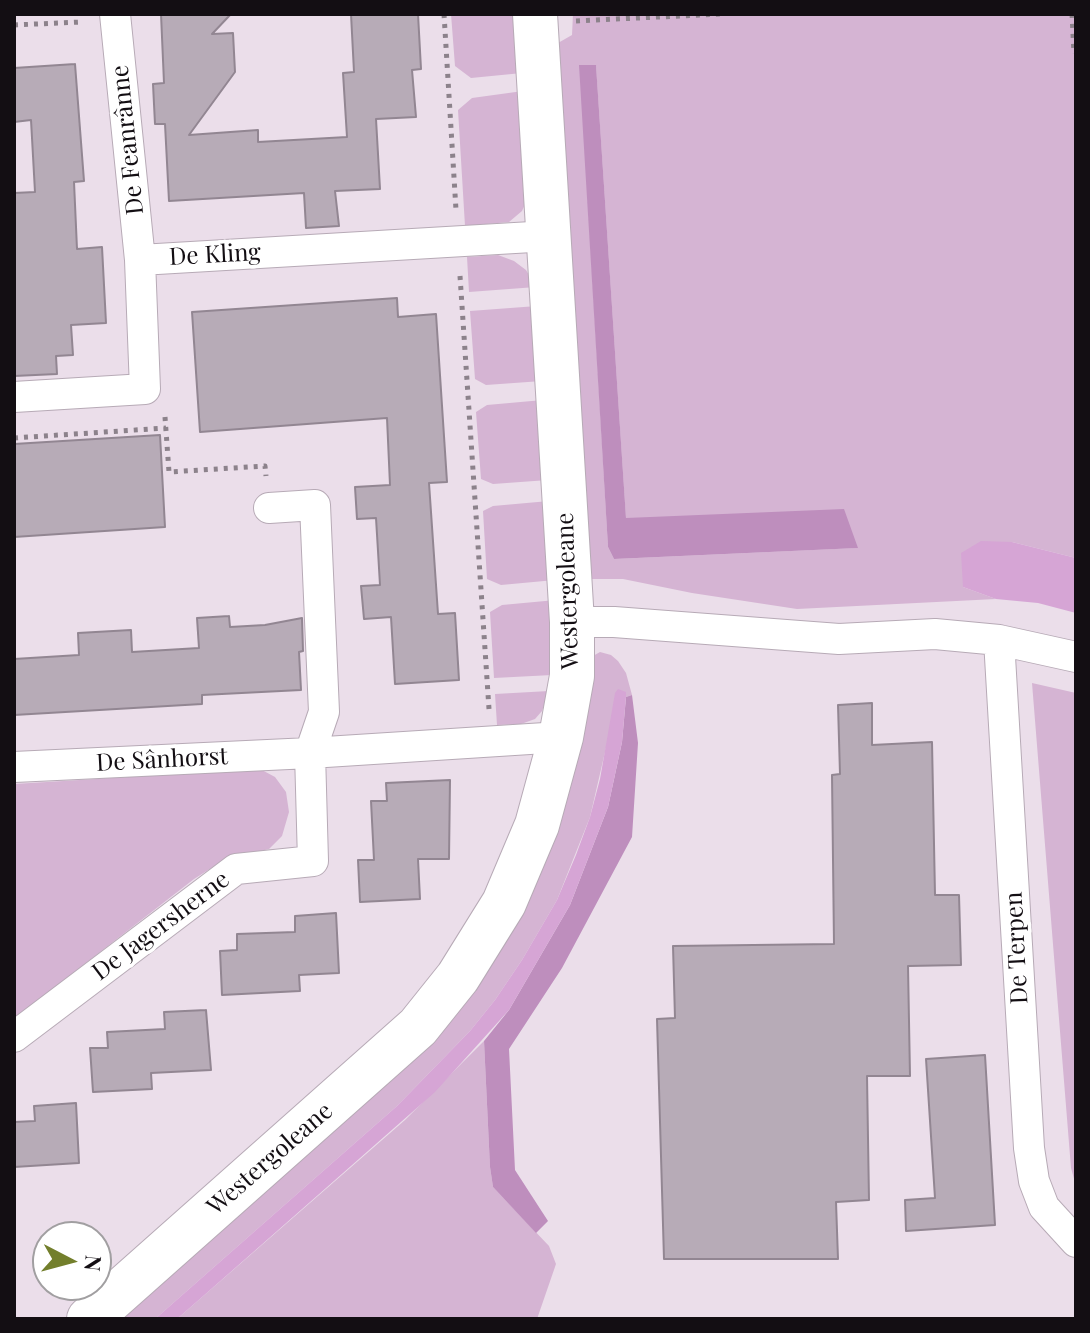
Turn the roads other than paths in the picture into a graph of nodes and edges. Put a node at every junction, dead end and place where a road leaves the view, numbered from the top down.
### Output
1 (115, 17) edge
2 (535, 19) edge
3 (549, 236) junction
4 (140, 260) junction
5 (14, 397) edge
6 (269, 508) road end
7 (572, 622) junction
8 (999, 640) junction
9 (1076, 657) edge
10 (561, 737) junction
11 (310, 753) junction
12 (14, 767) edge
13 (14, 1037) edge
14 (1076, 1242) edge
15 (89, 1319) edge

1 - 4 street, De Feanrânne
2 - 3 street, Westergoleane
3 - 4 street, De Kling
3 - 7 street, Westergoleane
4 - 5 street, De Kling
6 - 11 street
7 - 8 street
7 - 10 street, Westergoleane
8 - 9 street
8 - 14 street, De Terpen
10 - 11 street, De Sânhorst
10 - 15 street, Westergoleane
11 - 12 street, De Sânhorst
11 - 13 street, De Jagersherne

